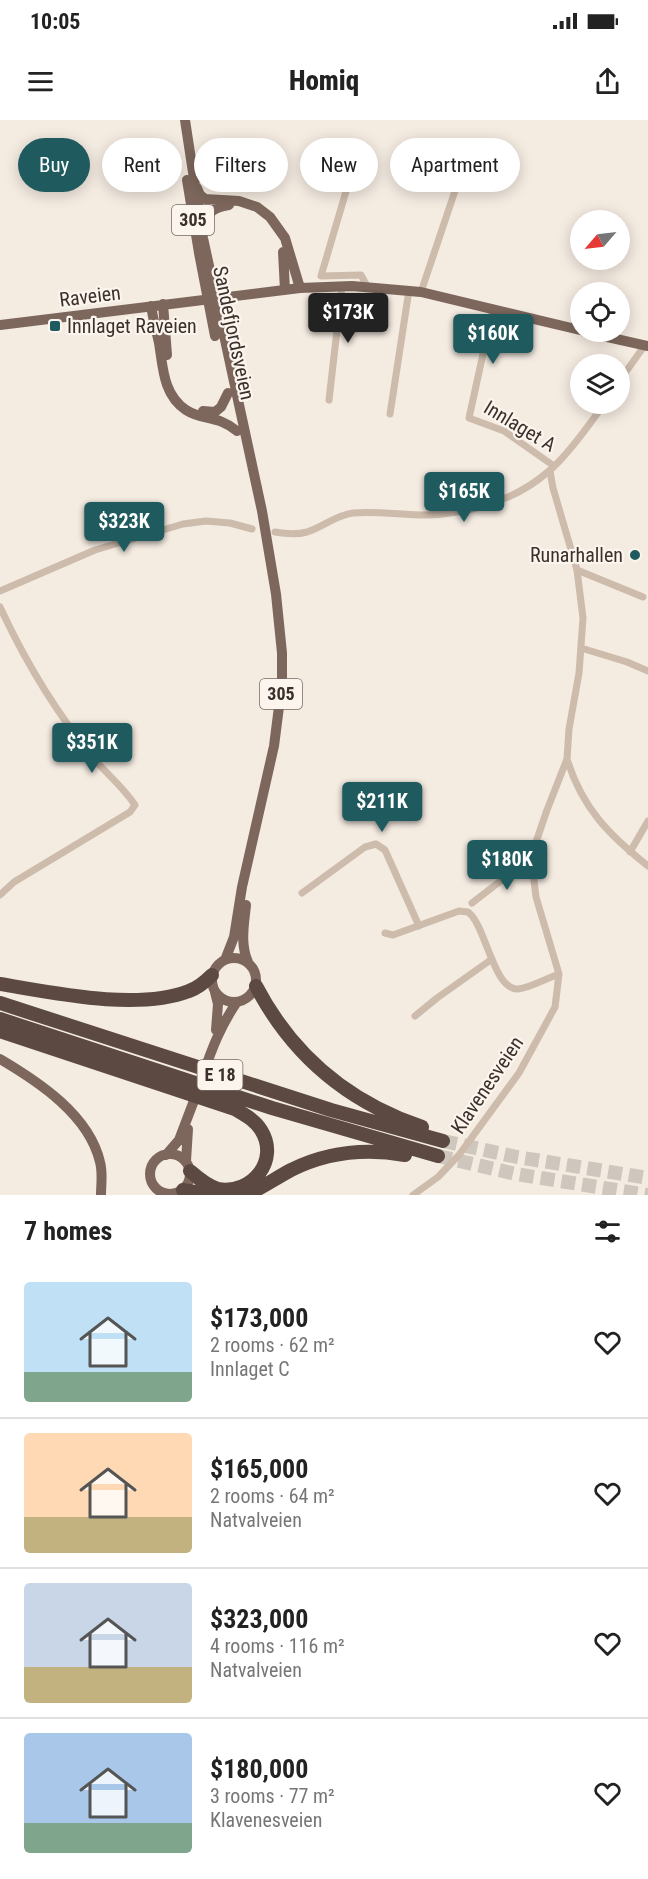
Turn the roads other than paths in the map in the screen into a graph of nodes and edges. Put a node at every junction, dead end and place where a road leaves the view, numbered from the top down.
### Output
1 (179, 120) edge
2 (185, 120) edge
3 (193, 181) junction
4 (346, 192) edge
5 (454, 192) edge
6 (203, 238) junction
7 (342, 286) junction
8 (367, 286) junction
9 (300, 288) junction
10 (285, 290) junction
11 (415, 291) junction
12 (164, 304) junction
13 (151, 306) junction
14 (493, 308) junction
15 (0, 325) edge
16 (570, 328) edge
17 (630, 341) edge
18 (646, 345) edge
19 (630, 367) edge
20 (228, 393) junction
21 (329, 400) dead end
22 (390, 414) dead end
23 (596, 414) edge
24 (237, 431) junction
25 (552, 468) junction
26 (252, 529) dead end
27 (275, 532) dead end
28 (268, 550) junction
29 (577, 570) junction
30 (0, 591) edge
31 (643, 597) dead end
32 (0, 607) edge
33 (581, 648) junction
34 (648, 671) edge
35 (567, 759) junction
36 (648, 821) edge
37 (254, 836) junction
38 (630, 852) junction
39 (532, 864) junction
40 (648, 866) edge
41 (302, 893) dead end
42 (0, 895) edge
43 (472, 903) dead end
44 (419, 926) junction
45 (385, 933) dead end
46 (492, 959) junction
47 (225, 960) junction
48 (248, 963) junction
49 (559, 974) junction
50 (212, 975) junction
51 (0, 984) edge
52 (256, 986) junction
53 (215, 991) junction
54 (237, 1002) junction
55 (0, 1003) edge
56 (415, 1016) dead end
57 (0, 1019) edge
58 (0, 1031) edge
59 (214, 1042) junction
60 (0, 1059) edge
61 (192, 1107) junction
62 (166, 1155) junction
63 (188, 1166) junction
64 (155, 1190) edge
65 (179, 1193) edge
66 (101, 1195) edge
67 (211, 1195) edge
68 (246, 1195) edge
69 (413, 1195) edge

1 - 20 main road, Sandefjordsveien / 305
2 - 3 main road, Sandefjordsveien / 305
3 - 6 main road, Sandefjordsveien / 305
3 - 9 main road, 305
4 - 8 street
5 - 11 street
6 - 10 main road, 305
6 - 28 main road, Sandefjordsveien / 305
7 - 8 main road
7 - 9 main road
7 - 21 street
8 - 11 main road
9 - 10 main road
10 - 12 main road, Raveien
11 - 14 main road
11 - 22 street
12 - 13 main road, Raveien
12 - 20 main road
13 - 15 main road, Raveien
13 - 24 main road
14 - 16 main road
14 - 25 street, Innlaget A
17 - 18 main road
18 - 19 street
20 - 24 main road, Sandefjordsveien / 305
23 - 25 street
24 - 28 main road, Sandefjordsveien / 305
25 - 27 street
25 - 29 street, Klavenesveien
26 - 30 street
28 - 37 main road, Sandefjordsveien / 305
29 - 31 street
29 - 33 street, Klavenesveien
32 - 42 street
33 - 34 street
33 - 35 street, Klavenesveien
35 - 38 street
35 - 39 street, Klavenesveien
36 - 38 street
37 - 47 main road, Sandefjordsveien / 305
37 - 48 main road, Sandefjordsveien / 305
38 - 40 street
39 - 43 street
39 - 49 street, Klavenesveien
41 - 44 street
44 - 45 street
44 - 46 street
46 - 49 street
46 - 56 street
47 - 48 main road
47 - 50 main road, 305
48 - 52 main road, 305
49 - 69 street, Klavenesveien
50 - 51 highway
50 - 53 main road
52 - 54 main road
52 - 55 highway, E 18
53 - 54 main road
53 - 59 main road
54 - 59 main road
57 - 68 highway, E 18
58 - 63 highway, E 18
59 - 61 main road
60 - 66 main road
61 - 62 main road
61 - 63 main road
62 - 63 main road
62 - 64 main road
63 - 65 main road
64 - 65 main road
65 - 67 highway

